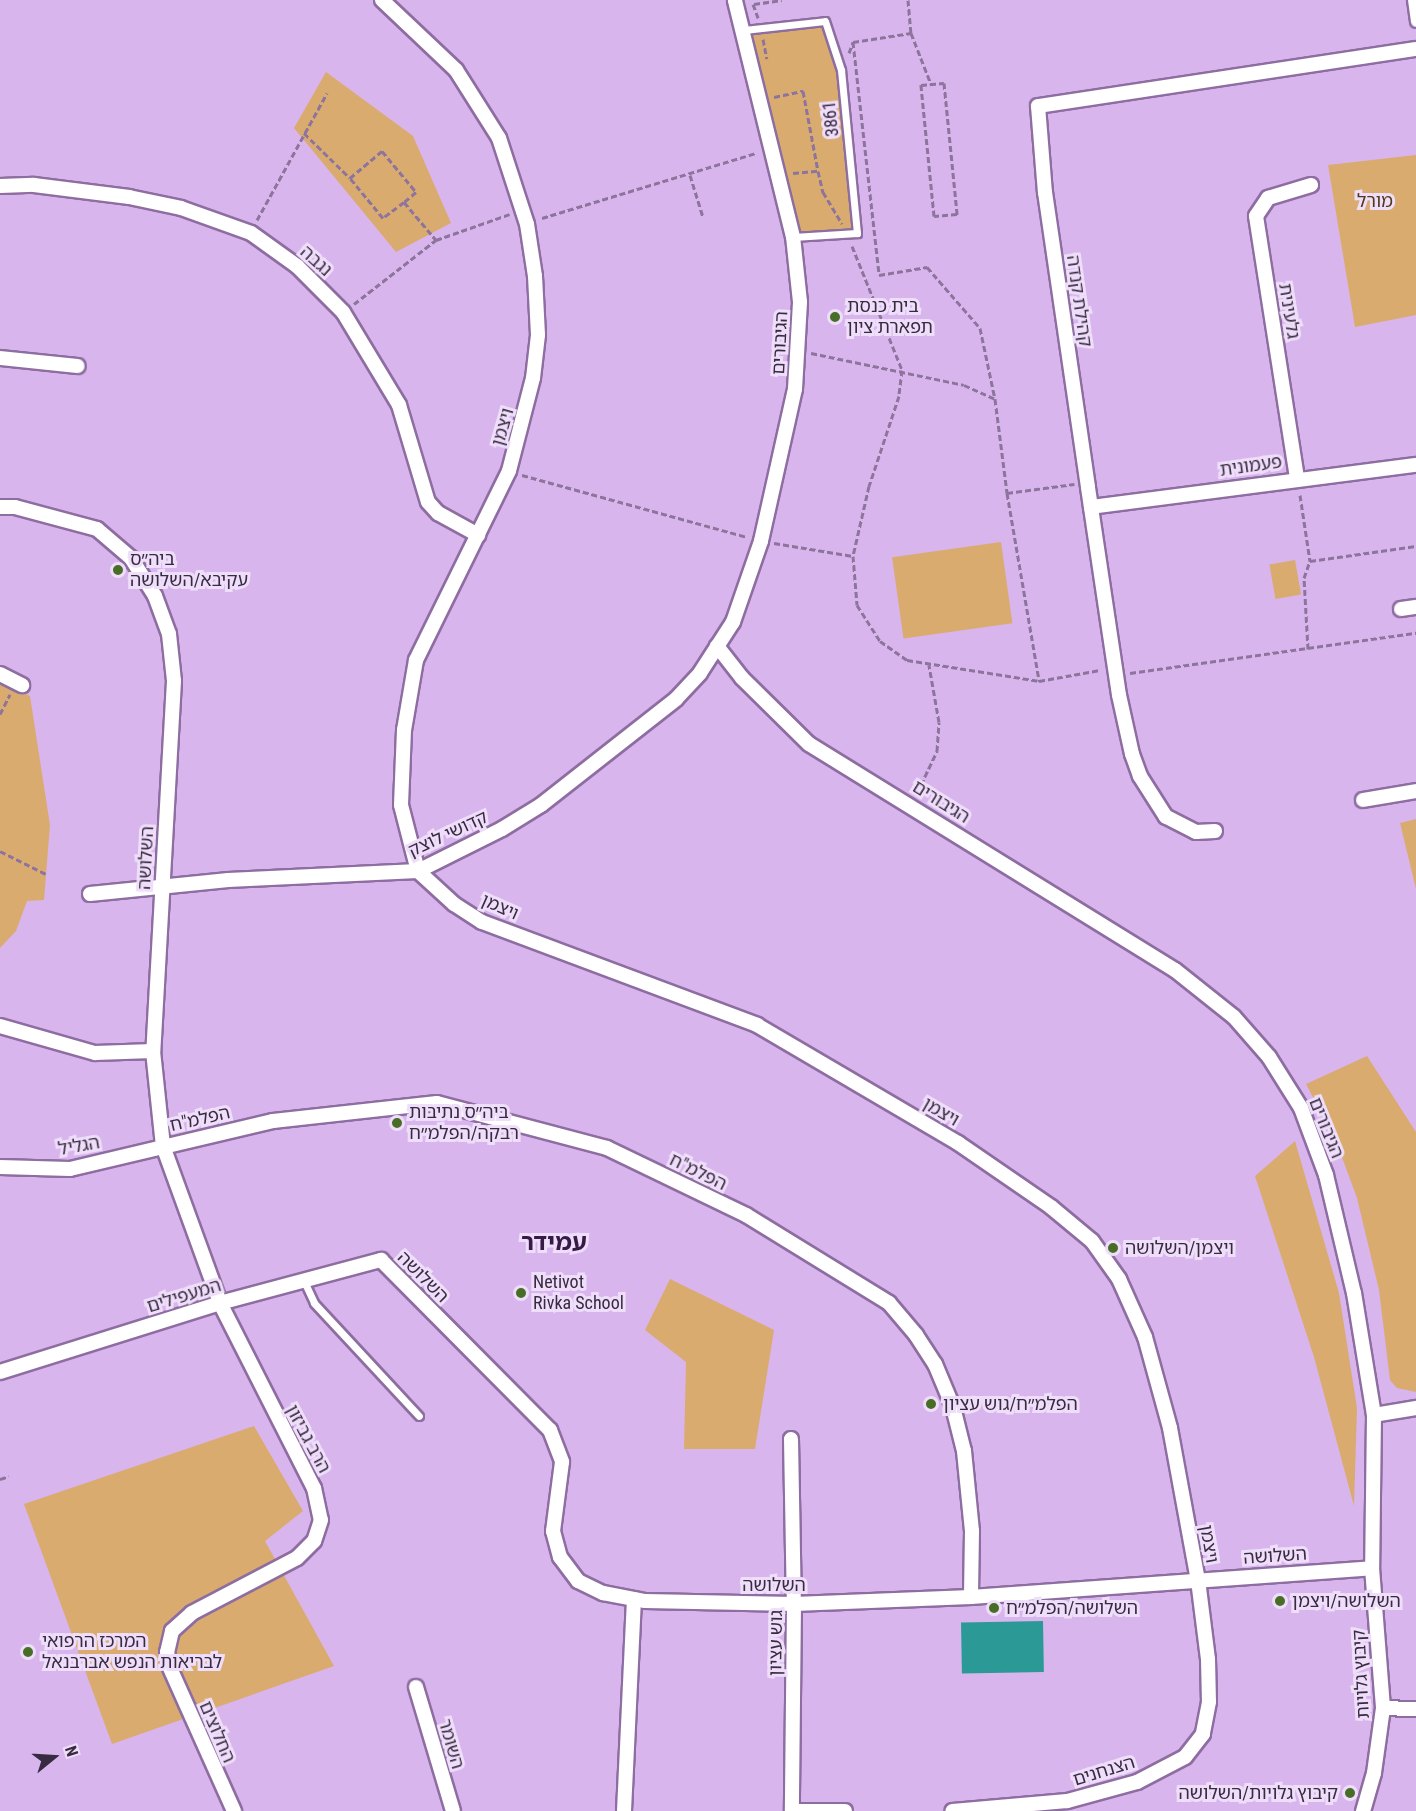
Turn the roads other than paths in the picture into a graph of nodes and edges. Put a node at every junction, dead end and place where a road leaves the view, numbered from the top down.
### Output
1 (382, 0) edge
2 (735, 0) edge
3 (1413, 0) edge
4 (1416, 22) edge
5 (744, 30) junction
6 (1416, 49) edge
7 (1311, 185) dead end
8 (0, 186) edge
9 (793, 237) junction
10 (0, 358) edge
11 (78, 366) dead end
12 (1416, 465) edge
13 (1297, 478) junction
14 (0, 507) edge
15 (1091, 507) junction
16 (478, 535) junction
17 (1416, 607) edge
18 (1401, 609) dead end
19 (717, 646) junction
20 (0, 674) edge
21 (19, 684) road end
22 (1416, 791) edge
23 (1364, 800) dead end
24 (1215, 831) dead end
25 (418, 871) junction
26 (162, 889) junction
27 (90, 894) dead end
28 (0, 1026) edge
29 (153, 1051) junction
30 (164, 1146) junction
31 (0, 1167) edge
32 (381, 1260) joint
33 (303, 1280) junction
34 (219, 1303) junction
35 (0, 1372) edge
36 (1416, 1408) edge
37 (1374, 1415) junction
38 (419, 1416) dead end
39 (791, 1439) dead end
40 (1372, 1568) junction
41 (1198, 1580) junction
42 (971, 1598) junction
43 (634, 1599) junction
44 (794, 1604) junction
45 (172, 1631) joint
46 (416, 1688) dead end
47 (1383, 1708) junction
48 (1416, 1709) edge
49 (234, 1811) edge
50 (453, 1811) edge
51 (624, 1811) edge
52 (792, 1811) edge
53 (844, 1811) edge
54 (952, 1811) edge
55 (1363, 1811) edge

1 - 16 street, ויצמן
2 - 5 street, הגיבורים
3 - 4 street
5 - 9 street, הגיבורים
5 - 9 lane, 3861
6 - 15 street, קהילת קנדה
7 - 13 street, גלעינית
8 - 16 street, נגבה
9 - 19 street, הגיבורים
10 - 11 street
12 - 13 street, פעמונית
13 - 15 street, פעמונית
14 - 26 street, השלושה
15 - 24 street, קהילת קנדה
16 - 25 street, ויצמן
17 - 18 street
19 - 25 street, קדושי לוצק
19 - 37 street, הגיבורים
20 - 21 street
22 - 23 street
25 - 26 street, קדושי לוצק
25 - 41 street, ויצמן
26 - 27 street, קדושי לוצק
26 - 29 street, השלושה
28 - 29 street
29 - 30 street, השלושה
30 - 31 street, הגליל
30 - 34 street, השלושה
30 - 42 street, הפלמ"ח
32 - 33 street, המעפילים
32 - 43 street, השלושה
33 - 34 street, המעפילים
33 - 38 lane
34 - 35 street, המעפילים
34 - 45 street, הרב גביזון
36 - 37 street
37 - 40 street, הגיבורים
39 - 44 street, גוש עציון
40 - 41 street, השלושה
40 - 47 street, קיבוץ גלויות
41 - 42 street, השלושה
41 - 54 street, הצנחנים
42 - 44 street, השלושה
43 - 44 street, השלושה
43 - 51 street
44 - 52 street, גוש עציון
45 - 49 street, החלוצים
46 - 50 street, השומר
47 - 48 street
47 - 55 street, קיבוץ גלויות
52 - 53 street

